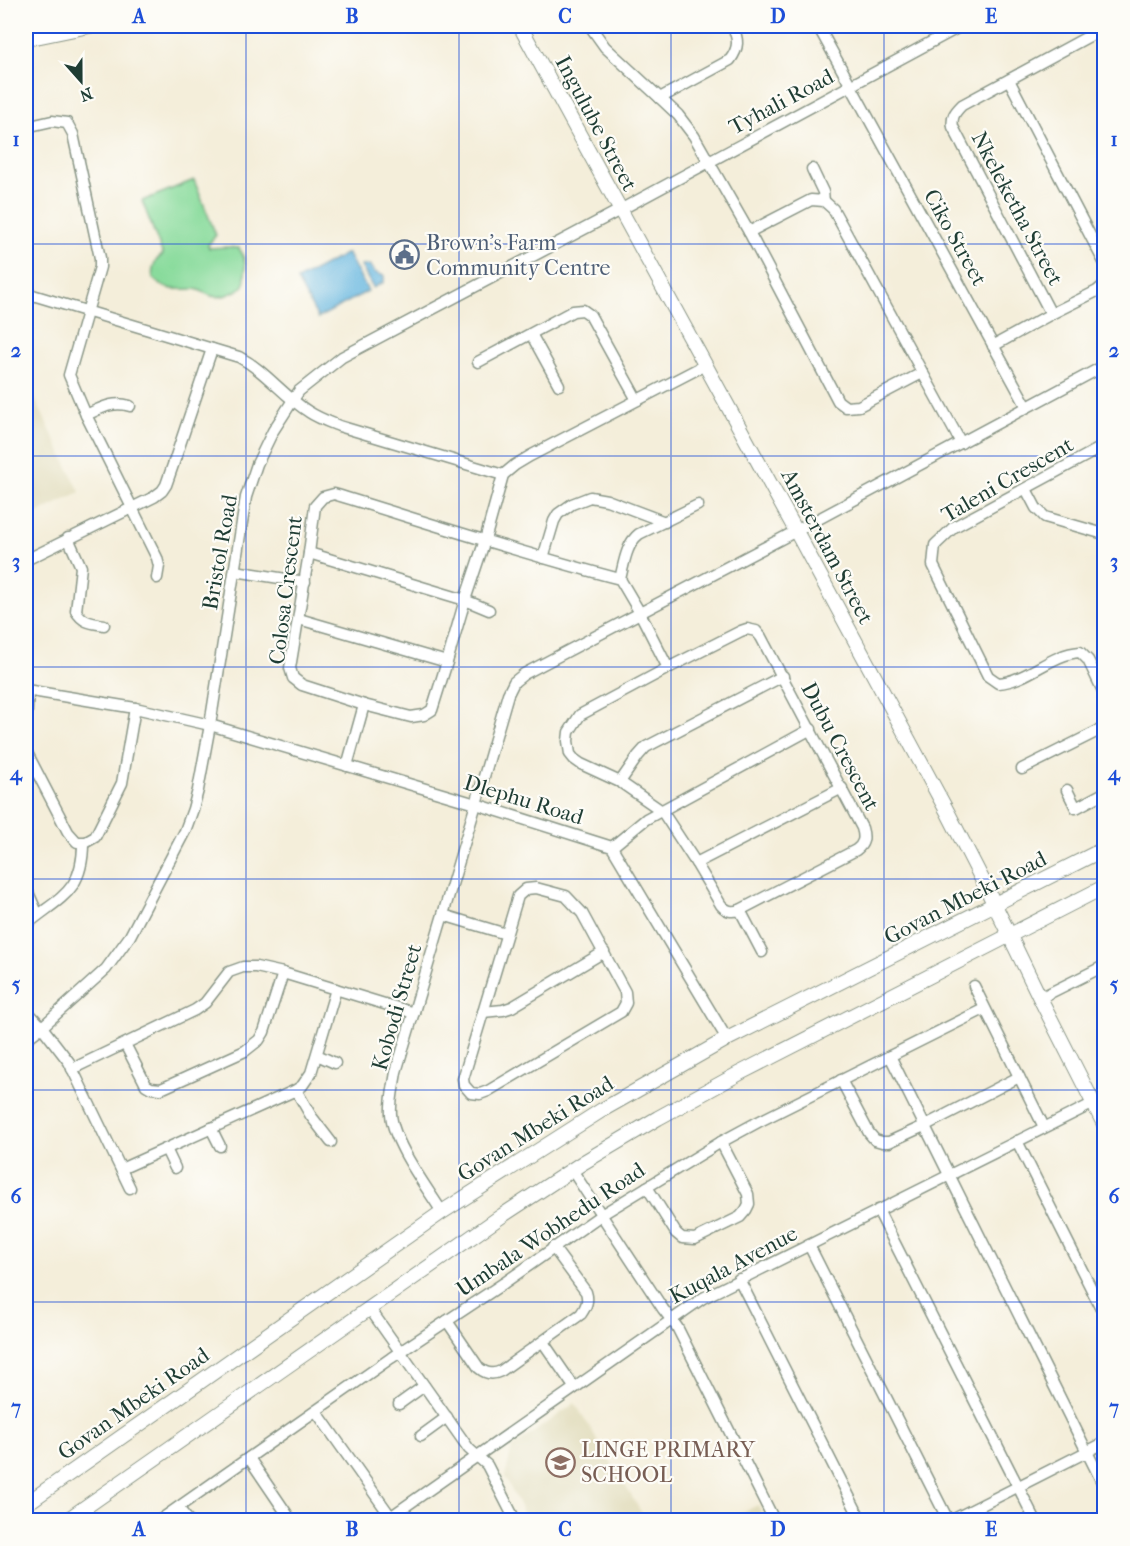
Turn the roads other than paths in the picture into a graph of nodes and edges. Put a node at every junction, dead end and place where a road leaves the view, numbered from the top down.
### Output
1 (88, 26) edge
2 (520, 26) edge
3 (590, 26) edge
4 (732, 26) edge
5 (818, 26) edge
6 (961, 26) edge
7 (1104, 28) edge
8 (26, 39) edge
9 (1009, 80) junction
10 (851, 86) junction
11 (660, 98) junction
12 (26, 127) edge
13 (709, 161) junction
14 (812, 170) dead end
15 (824, 201) junction
16 (620, 210) junction
17 (749, 232) junction
18 (1104, 262) edge
19 (1104, 285) edge
20 (26, 293) edge
21 (87, 310) junction
22 (1051, 314) junction
23 (531, 334) junction
24 (993, 346) junction
25 (212, 349) junction
26 (478, 362) dead end
27 (705, 365) junction
28 (1104, 366) edge
29 (922, 373) junction
30 (559, 385) dead end
31 (293, 400) junction
32 (637, 400) junction
33 (130, 406) dead end
34 (1027, 407) junction
35 (86, 415) junction
36 (961, 443) junction
37 (1104, 446) edge
38 (503, 475) junction
39 (1026, 489) junction
40 (698, 505) dead end
41 (132, 506) junction
42 (665, 522) junction
43 (796, 531) junction
44 (1104, 534) edge
45 (68, 538) junction
46 (485, 540) junction
47 (309, 553) junction
48 (543, 558) junction
49 (26, 560) edge
50 (234, 571) junction
51 (157, 578) dead end
52 (620, 579) junction
53 (305, 582) junction
54 (465, 600) junction
55 (489, 610) dead end
56 (640, 613) junction
57 (299, 619) junction
58 (104, 625) dead end
59 (447, 662) junction
60 (668, 668) junction
61 (783, 676) junction
62 (27, 691) edge
63 (1104, 693) edge
64 (364, 705) junction
65 (135, 708) junction
66 (210, 724) junction
67 (26, 727) edge
68 (1104, 728) edge
69 (811, 729) junction
70 (26, 750) edge
71 (347, 766) junction
72 (1022, 769) dead end
73 (620, 782) junction
74 (842, 788) junction
75 (1066, 790) dead end
76 (1104, 793) edge
77 (476, 804) junction
78 (662, 811) junction
79 (83, 843) junction
80 (612, 847) junction
81 (1104, 849) edge
82 (696, 863) junction
83 (1104, 887) edge
84 (26, 888) edge
85 (995, 905) junction
86 (740, 910) junction
87 (38, 915) junction
88 (443, 915) junction
89 (26, 925) edge
90 (506, 934) junction
91 (1010, 936) junction
92 (604, 952) junction
93 (762, 952) dead end
94 (1104, 966) edge
95 (283, 973) junction
96 (974, 986) dead end
97 (336, 989) junction
98 (1040, 998) junction
99 (984, 1009) junction
100 (26, 1010) edge
101 (483, 1012) junction
102 (414, 1013) junction
103 (42, 1027) junction
104 (26, 1039) edge
105 (727, 1039) junction
106 (125, 1044) junction
107 (317, 1055) junction
108 (890, 1056) junction
109 (335, 1063) dead end
110 (72, 1069) junction
111 (1019, 1077) junction
112 (841, 1080) junction
113 (296, 1090) junction
114 (1094, 1103) junction
115 (1104, 1124) edge
116 (924, 1126) junction
117 (1044, 1127) junction
118 (211, 1128) junction
119 (1017, 1141) junction
120 (331, 1142) dead end
121 (721, 1142) junction
122 (219, 1146) dead end
123 (166, 1149) junction
124 (175, 1168) dead end
125 (121, 1169) junction
126 (572, 1170) junction
127 (949, 1175) junction
128 (647, 1187) junction
129 (130, 1188) dead end
130 (878, 1210) junction
131 (442, 1212) junction
132 (601, 1215) junction
133 (809, 1245) junction
134 (553, 1247) junction
135 (739, 1280) junction
136 (370, 1308) junction
137 (1104, 1314) edge
138 (671, 1319) junction
139 (447, 1321) junction
140 (543, 1342) junction
141 (400, 1352) junction
142 (424, 1386) junction
143 (574, 1387) junction
144 (399, 1404) dead end
145 (316, 1411) junction
146 (447, 1417) junction
147 (421, 1436) dead end
148 (1104, 1443) edge
149 (1087, 1452) junction
150 (477, 1456) junction
151 (249, 1458) junction
152 (1104, 1486) edge
153 (1018, 1487) junction
154 (26, 1504) edge
155 (178, 1508) junction
156 (388, 1519) edge
157 (67, 1521) edge
158 (160, 1521) edge
159 (188, 1521) edge
160 (291, 1521) edge
161 (515, 1521) edge
162 (774, 1521) edge
163 (861, 1521) edge
164 (950, 1521) edge
165 (1035, 1521) edge

1 - 8 main road
2 - 16 main road, Ingulube Street
3 - 11 street
4 - 11 street
5 - 10 street, Ciko Street
6 - 10 street, Tyhali Road
7 - 9 street, Nkeleketha Street
9 - 18 street
9 - 22 street, Nkeleketha Street
10 - 13 street, Tyhali Road
10 - 24 street, Ciko Street
11 - 13 street
12 - 21 street
13 - 16 street, Tyhali Road
13 - 17 street
14 - 15 street
15 - 17 street
15 - 29 street
16 - 27 main road, Amsterdam Street
16 - 31 street, Bristol Road
17 - 29 street
19 - 22 street
20 - 21 street
21 - 25 street
21 - 35 street
22 - 24 street
23 - 26 street
23 - 30 street
23 - 32 street
24 - 34 street, Ciko Street
25 - 31 street
25 - 41 street
27 - 32 street
27 - 43 main road, Amsterdam Street
28 - 34 street, Kobodi Street
29 - 36 street
31 - 38 street
31 - 50 street, Bristol Road
32 - 38 street
33 - 35 street
34 - 36 street, Kobodi Street
35 - 41 street
36 - 43 street, Kobodi Street
37 - 39 street, Taleni Crescent
38 - 46 street
39 - 44 street
39 - 63 street, Taleni Crescent
40 - 42 street
41 - 45 street
41 - 51 street
42 - 48 street
42 - 52 street
43 - 56 street, Kobodi Street
43 - 85 main road, Amsterdam Street
45 - 49 street
45 - 58 street
46 - 47 street, Colosa Crescent
46 - 48 street, Colosa Crescent
46 - 54 street, Colosa Crescent
47 - 53 street, Colosa Crescent
47 - 54 street
48 - 52 street, Colosa Crescent
50 - 53 street
50 - 66 street, Bristol Road
52 - 56 street
53 - 57 street, Colosa Crescent
54 - 55 street
54 - 59 street, Colosa Crescent
56 - 60 street
56 - 77 street, Kobodi Street
57 - 59 street
57 - 64 street, Colosa Crescent
59 - 64 street, Colosa Crescent
60 - 61 street, Dubu Crescent
60 - 73 street, Dubu Crescent
61 - 69 street, Dubu Crescent
61 - 73 street
62 - 65 street, Dlephu Road
62 - 67 street
64 - 71 street
65 - 66 street, Dlephu Road
65 - 79 street
66 - 71 street, Dlephu Road
66 - 103 street, Bristol Road
68 - 72 street
69 - 74 street, Dubu Crescent
69 - 78 street
70 - 79 street
71 - 77 street, Dlephu Road
73 - 78 street, Dubu Crescent
74 - 82 street
74 - 86 street, Dubu Crescent
75 - 76 street
77 - 80 street, Dlephu Road
77 - 88 street, Kobodi Street
78 - 80 street
78 - 82 street, Dubu Crescent
79 - 87 street
80 - 105 street
81 - 85 main road, Govan Mbeki Road
82 - 86 street, Dubu Crescent
83 - 91 main road
84 - 87 street
85 - 91 main road, Amsterdam Street
85 - 105 main road, Govan Mbeki Road
86 - 93 street
87 - 89 street
88 - 90 street
88 - 102 street, Kobodi Street
90 - 92 street
90 - 101 street
91 - 98 main road, Amsterdam Street
91 - 126 main road
92 - 101 street
92 - 101 street
94 - 98 street
95 - 97 street
95 - 106 street
95 - 106 street
96 - 99 street
97 - 102 street
97 - 107 street
98 - 114 main road, Amsterdam Street
99 - 108 street, Umbala Wobhedu Road
99 - 111 street
100 - 103 street
102 - 131 street, Kobodi Street
103 - 104 street, Bristol Road
103 - 110 street
105 - 131 main road, Govan Mbeki Road
106 - 110 street
107 - 109 street
107 - 113 street
108 - 112 street, Umbala Wobhedu Road
108 - 116 street
110 - 125 street
111 - 116 street
111 - 117 street
112 - 116 street
112 - 121 street, Umbala Wobhedu Road
113 - 118 street
113 - 120 street
114 - 115 main road, Amsterdam Street
114 - 117 street, Kuqala Avenue
116 - 127 street
117 - 119 street, Kuqala Avenue
118 - 122 street
118 - 123 street
119 - 127 street, Kuqala Avenue
119 - 137 street
121 - 128 street, Umbala Wobhedu Road
121 - 128 street
123 - 124 street
123 - 125 street
125 - 129 street
126 - 132 street
126 - 136 main road
127 - 130 street, Kuqala Avenue
127 - 149 street
128 - 132 street, Umbala Wobhedu Road
130 - 133 street, Kuqala Avenue
130 - 153 street
131 - 154 main road, Govan Mbeki Road
132 - 134 street, Umbala Wobhedu Road
132 - 138 street
133 - 135 street, Kuqala Avenue
133 - 164 street
134 - 139 street, Umbala Wobhedu Road
134 - 140 street
135 - 138 street, Kuqala Avenue
135 - 163 street
136 - 141 street
136 - 157 main road
138 - 143 street, Kuqala Avenue
138 - 162 street
139 - 140 street
139 - 141 street, Umbala Wobhedu Road
140 - 143 street
141 - 142 street
141 - 145 street, Umbala Wobhedu Road
142 - 144 street
142 - 146 street
143 - 150 street, Kuqala Avenue
145 - 151 street, Umbala Wobhedu Road
145 - 156 street
146 - 147 street
146 - 150 street
148 - 149 street
149 - 152 street
149 - 153 street
150 - 156 street, Kuqala Avenue
150 - 161 street
151 - 155 street, Umbala Wobhedu Road
151 - 160 street
153 - 164 street
153 - 165 street
155 - 158 street, Umbala Wobhedu Road
155 - 159 street

